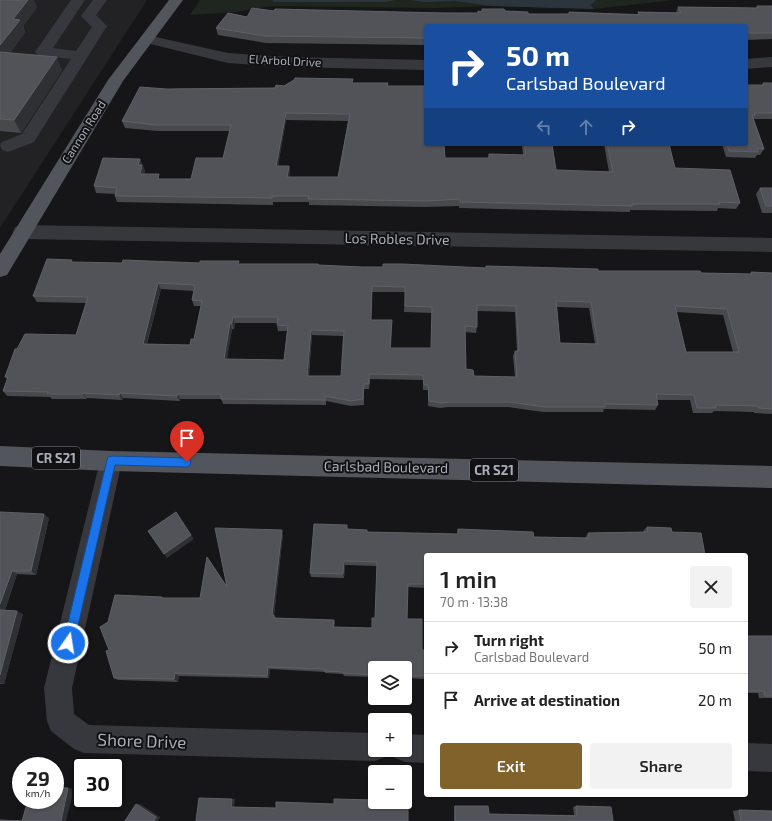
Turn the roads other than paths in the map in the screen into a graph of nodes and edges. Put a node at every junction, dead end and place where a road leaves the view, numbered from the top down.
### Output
1 (78, 0) edge
2 (100, 0) edge
3 (176, 0) edge
4 (147, 39) junction
5 (81, 56) junction
6 (772, 62) edge
7 (748, 64) edge
8 (424, 65) edge
9 (8, 146) dead end
10 (22, 232) junction
11 (772, 245) edge
12 (0, 270) edge
13 (0, 456) edge
14 (112, 460) junction
15 (772, 477) edge
16 (368, 747) edge
17 (412, 748) edge
18 (424, 748) edge
19 (748, 757) edge
20 (772, 758) edge

1 - 5 street
2 - 5 street
3 - 4 main road, Cannon Road
4 - 8 street, El Arbol Drive
4 - 10 main road, Cannon Road
5 - 9 street
6 - 7 street
10 - 11 street, Los Robles Drive
10 - 12 main road, Cannon Road
13 - 14 main road, Carlsbad Boulevard / CR S21
14 - 15 main road, Carlsbad Boulevard / CR S21
14 - 16 street, Shore Drive
17 - 18 street
19 - 20 street

